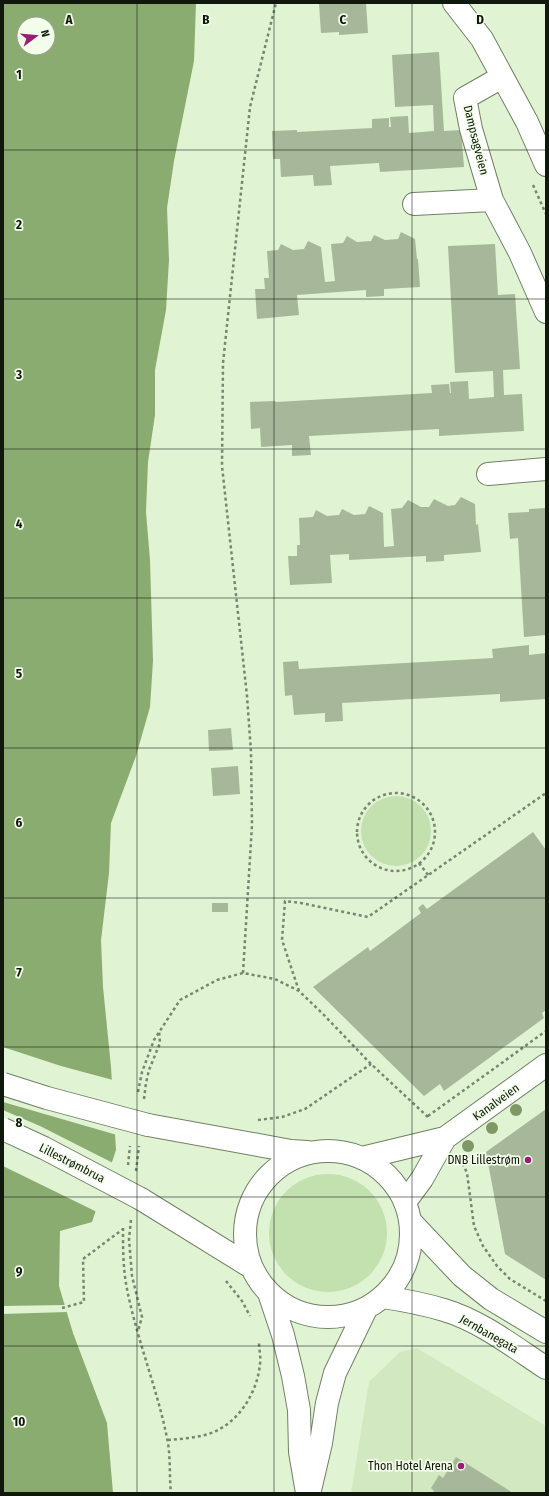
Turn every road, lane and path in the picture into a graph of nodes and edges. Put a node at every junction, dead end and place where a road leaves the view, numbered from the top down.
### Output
1 (276, 3) edge
2 (454, 3) edge
3 (502, 77) junction
4 (546, 164) edge
5 (492, 200) junction
6 (414, 204) dead end
7 (546, 312) edge
8 (546, 469) edge
9 (488, 474) dead end
10 (546, 793) edge
11 (419, 863) junction
12 (428, 875) junction
13 (242, 973) junction
14 (300, 991) junction
15 (546, 1031) edge
16 (371, 1064) junction
17 (546, 1065) edge
18 (3, 1084) edge
19 (138, 1092) dead end
20 (255, 1120) dead end
21 (3, 1129) edge
22 (445, 1138) junction
23 (130, 1146) dead end
24 (311, 1152) junction
25 (362, 1158) junction
26 (462, 1160) dead end
27 (128, 1168) dead end
28 (408, 1212) junction
29 (251, 1267) junction
30 (223, 1279) dead end
31 (269, 1293) junction
32 (546, 1301) edge
33 (374, 1303) junction
34 (62, 1308) dead end
35 (253, 1321) dead end
36 (546, 1332) edge
37 (257, 1335) dead end
38 (546, 1368) edge
39 (168, 1440) junction
40 (171, 1493) edge
41 (308, 1493) edge

1 - 13 path
2 - 3 main road
3 - 4 main road
3 - 5 main road, Dampsagveien
5 - 6 main road
5 - 7 main road, Dampsagveien
8 - 9 main road
10 - 12 path
11 - 11 path
11 - 12 path
12 - 14 path
13 - 14 path
13 - 19 path
14 - 16 path
15 - 16 path
16 - 20 path
17 - 22 main road, Kanalveien
18 - 24 main road, bridge
21 - 29 main road, Lillestrømbrua, bridge
22 - 25 main road, Kanalveien
22 - 28 main road, Kanalveien
23 - 27 path
24 - 25 main road
24 - 29 main road
25 - 28 main road
26 - 32 path
28 - 33 main road
28 - 36 main road
29 - 31 main road
30 - 35 path
31 - 33 main road
31 - 41 main road
33 - 38 main road, Jernbanegata
33 - 41 main road
34 - 39 path
37 - 39 path
39 - 40 path

